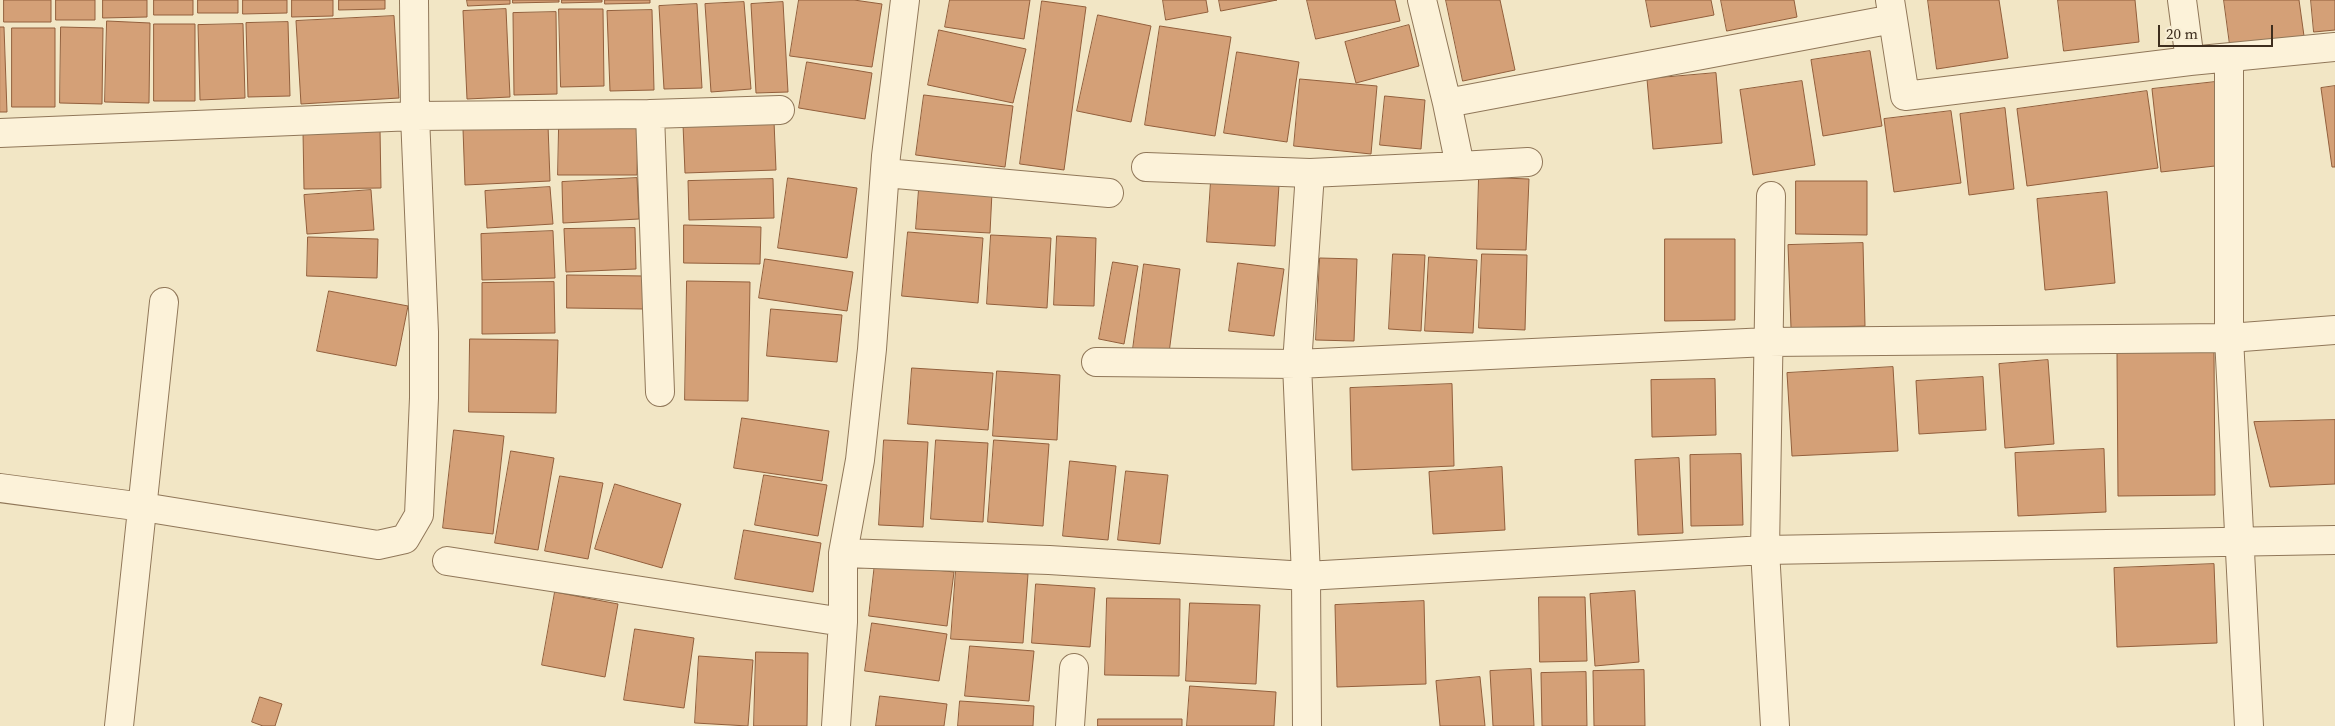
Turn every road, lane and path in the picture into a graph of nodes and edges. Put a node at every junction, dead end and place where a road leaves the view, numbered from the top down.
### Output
1 (414, 0) edge
2 (905, 0) edge
3 (1422, 0) edge
4 (2182, 0) edge
5 (1892, 10) edge
6 (2335, 48) edge
7 (2228, 58) junction
8 (2190, 61) junction
9 (1447, 103) junction
10 (780, 110) dead end
11 (650, 114) junction
12 (415, 116) junction
13 (0, 133) edge
14 (1528, 162) dead end
15 (1460, 166) junction
16 (1146, 167) dead end
17 (885, 173) junction
18 (1310, 173) junction
19 (1109, 193) dead end
20 (1771, 196) dead end
21 (164, 302) dead end
22 (2335, 330) edge
23 (2229, 338) junction
24 (1768, 342) junction
25 (1096, 362) dead end
26 (1297, 364) junction
27 (660, 392) dead end
28 (0, 488) edge
29 (143, 507) junction
30 (2335, 540) edge
31 (2239, 542) junction
32 (1765, 550) junction
33 (843, 553) junction
34 (447, 561) dead end
35 (1306, 576) junction
36 (843, 622) junction
37 (1074, 668) dead end
38 (119, 726) edge
39 (836, 726) edge
40 (1070, 726) edge
41 (1307, 726) edge
42 (1775, 726) edge
43 (2249, 726) edge

1 - 12 street
2 - 17 street
3 - 9 street
4 - 8 street
5 - 8 street
5 - 9 street
6 - 7 street
7 - 8 street
7 - 23 street
9 - 15 street
10 - 11 street
11 - 12 street
11 - 27 street
12 - 13 street
12 - 29 street
14 - 15 street
15 - 18 street
16 - 18 street
17 - 19 street
17 - 33 street
18 - 26 street
20 - 24 street
21 - 29 street
22 - 23 street
23 - 24 street
23 - 31 street
24 - 26 street
24 - 32 street
25 - 26 street
26 - 35 street
28 - 29 street
29 - 38 street
30 - 31 street
31 - 32 street
31 - 43 street
32 - 35 street
32 - 42 street
33 - 35 street
33 - 36 street
34 - 36 street
35 - 41 street
36 - 39 street
37 - 40 street

